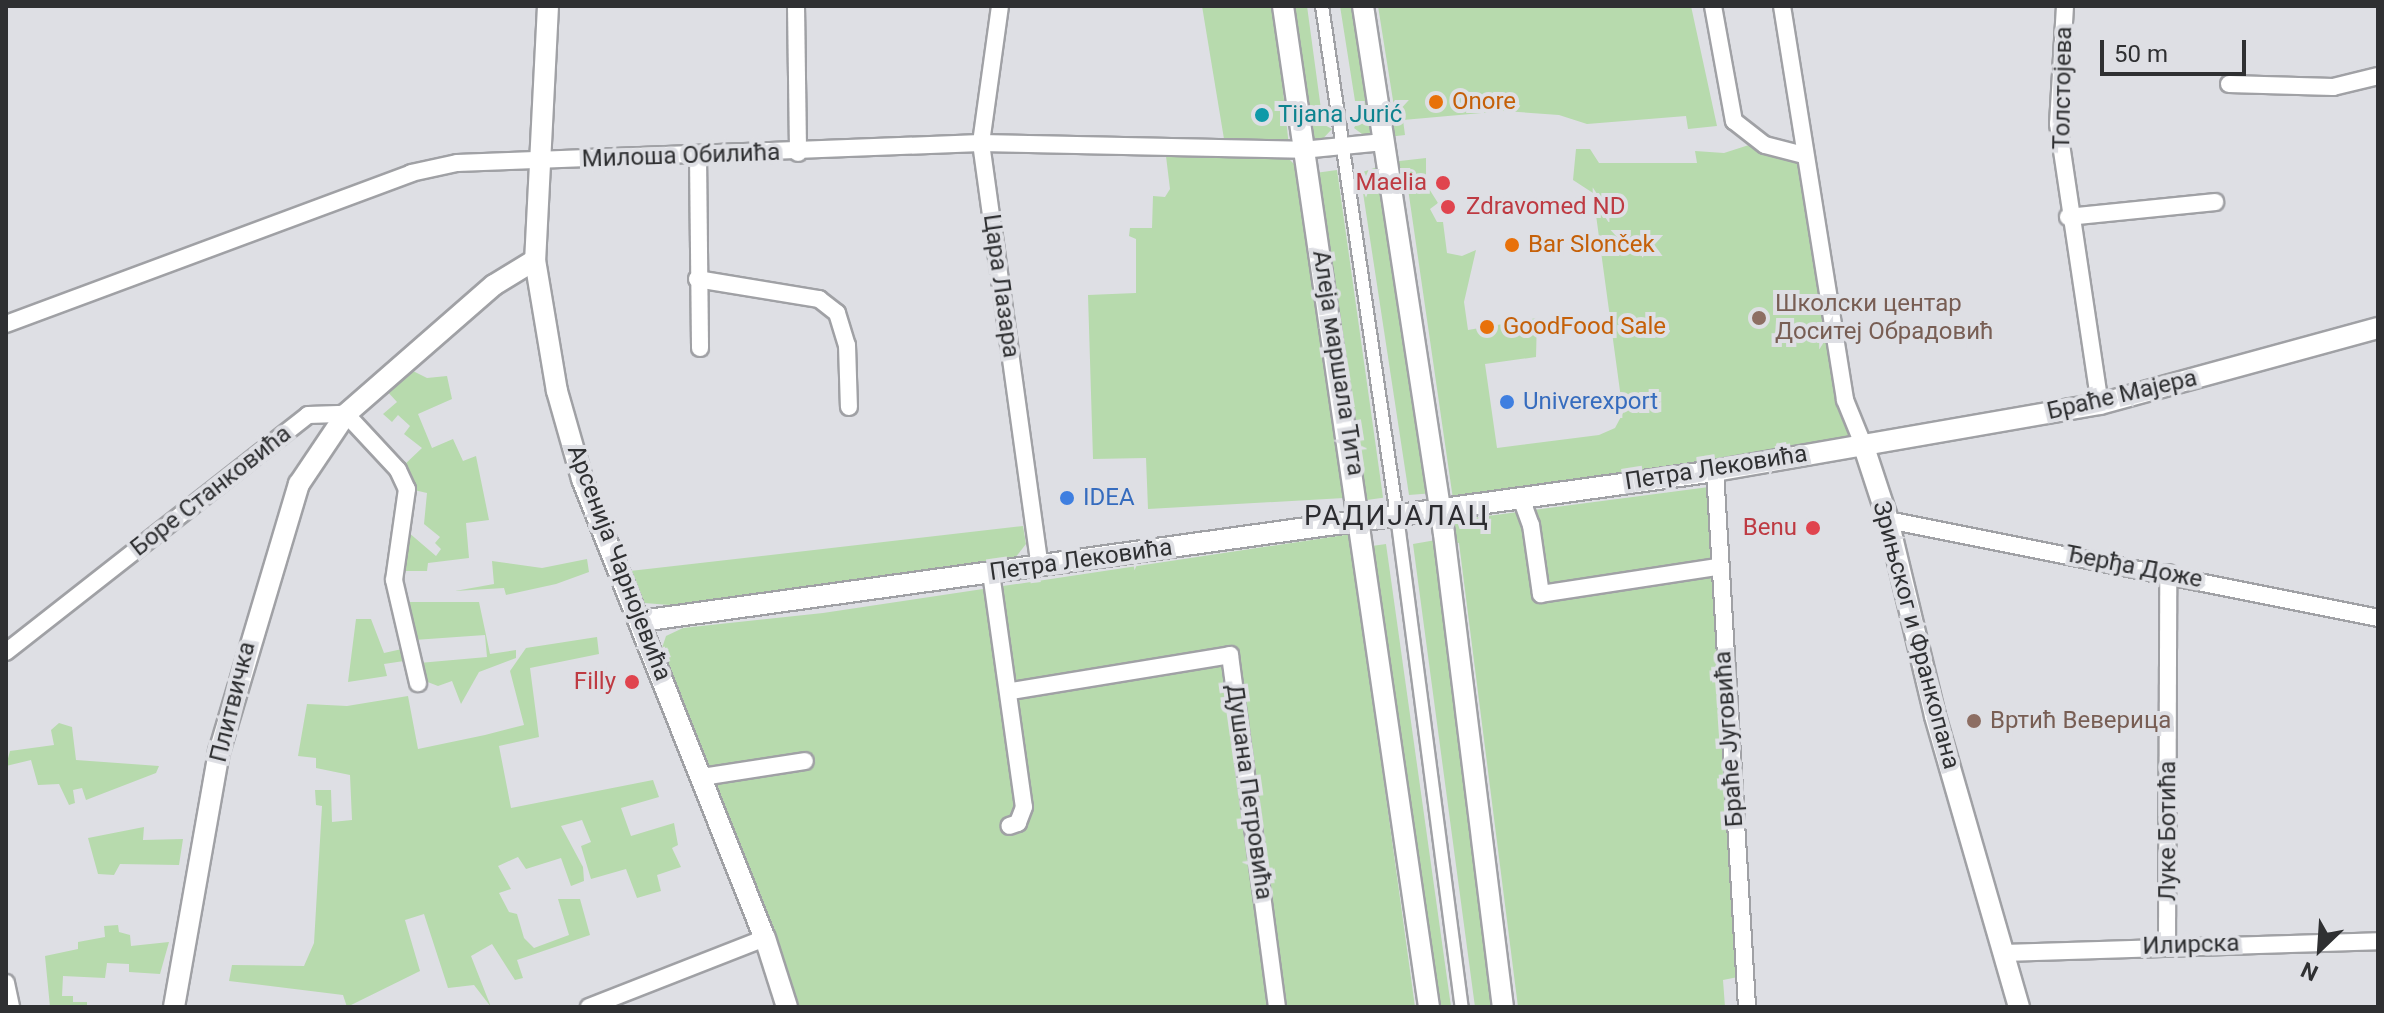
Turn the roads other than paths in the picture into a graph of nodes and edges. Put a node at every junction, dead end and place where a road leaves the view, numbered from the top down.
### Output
1 (548, 6) edge
2 (796, 6) edge
3 (1000, 6) edge
4 (1283, 6) edge
5 (1322, 6) edge
6 (1363, 6) edge
7 (1713, 6) edge
8 (1782, 6) edge
9 (2065, 6) edge
10 (2378, 76) edge
11 (2229, 84) dead end
12 (1384, 142) junction
13 (981, 143) junction
14 (1344, 146) junction
15 (1302, 150) junction
16 (798, 153) junction
17 (698, 155) junction
18 (1804, 155) junction
19 (542, 160) junction
20 (2215, 202) dead end
21 (2068, 217) junction
22 (535, 260) junction
23 (697, 279) junction
24 (6, 324) edge
25 (2378, 328) edge
26 (700, 348) dead end
27 (2100, 404) junction
28 (849, 407) dead end
29 (346, 414) junction
30 (1863, 444) junction
31 (1715, 471) junction
32 (1521, 498) junction
33 (1440, 510) junction
34 (1397, 516) junction
35 (1362, 520) junction
36 (1888, 520) junction
37 (1040, 567) junction
38 (1718, 567) junction
39 (991, 573) junction
40 (2168, 573) junction
41 (2378, 618) edge
42 (641, 621) junction
43 (6, 652) edge
44 (418, 683) dead end
45 (1011, 691) junction
46 (805, 761) dead end
47 (702, 777) junction
48 (1009, 826) dead end
49 (765, 938) junction
50 (2378, 941) edge
51 (2167, 945) junction
52 (2004, 953) junction
53 (6, 983) edge
54 (11, 1007) edge
55 (174, 1007) edge
56 (589, 1007) edge
57 (787, 1007) edge
58 (1277, 1007) edge
59 (1429, 1007) edge
60 (1462, 1007) edge
61 (1503, 1007) edge
62 (1747, 1007) edge
63 (2019, 1007) edge

1 - 19 street, Арсенија Чарнојевића
2 - 16 street
3 - 13 street, Цара Лазара
4 - 15 street, Алеја маршала Тита
5 - 14 street, Алеја маршала Тита
6 - 12 street
7 - 18 street
8 - 18 street, Зрињског и Франкопана
9 - 21 street, Толстојева
10 - 11 street
12 - 14 street, Милоша Обилића
12 - 33 street
13 - 15 street, Милоша Обилића
13 - 16 street, Милоша Обилића
13 - 37 street, Цара Лазара
14 - 15 street, Милоша Обилића
14 - 34 street, Алеја маршала Тита
15 - 35 street, Алеја маршала Тита
16 - 17 street, Милоша Обилића
17 - 19 street, Милоша Обилића
17 - 23 street
18 - 30 street, Зрињског и Франкопана
19 - 22 street, Арсенија Чарнојевића
19 - 24 street, Милоша Обилића
20 - 21 street
21 - 27 street, Толстојева
22 - 29 street
22 - 42 street, Арсенија Чарнојевића
23 - 26 street
23 - 28 street
25 - 27 street, Браће Мајера
27 - 30 street, Браће Мајера
29 - 43 street, Боре Станковића
29 - 44 street
29 - 55 street, Плитвичка
30 - 31 street, Петра Лековића
30 - 36 street, Зрињског и Франкопана
31 - 32 street, Петра Лековића
31 - 38 street, Браће Југовића
32 - 33 street, Петра Лековића
32 - 38 street
33 - 34 street, Петра Лековића
33 - 61 street
34 - 35 street, Петра Лековића
34 - 60 street, Алеја маршала Тита
35 - 37 street, Петра Лековића
35 - 59 street, Алеја маршала Тита
36 - 40 street, Ђерђа Доже
36 - 52 street, Зрињског и Франкопана
37 - 39 street, Петра Лековића
38 - 62 street, Браће Југовића
39 - 42 street, Петра Лековића
39 - 45 street
40 - 41 street, Ђерђа Доже
40 - 51 street, Луке Ботића
42 - 47 street, Арсенија Чарнојевића
45 - 48 street
45 - 58 street, Душана Петровића
46 - 47 street
47 - 49 street, Арсенија Чарнојевића
49 - 56 street
49 - 57 street, Арсенија Чарнојевића
50 - 51 street, Илирска
51 - 52 street, Илирска
52 - 63 street, Зрињског и Франкопана
53 - 54 street

